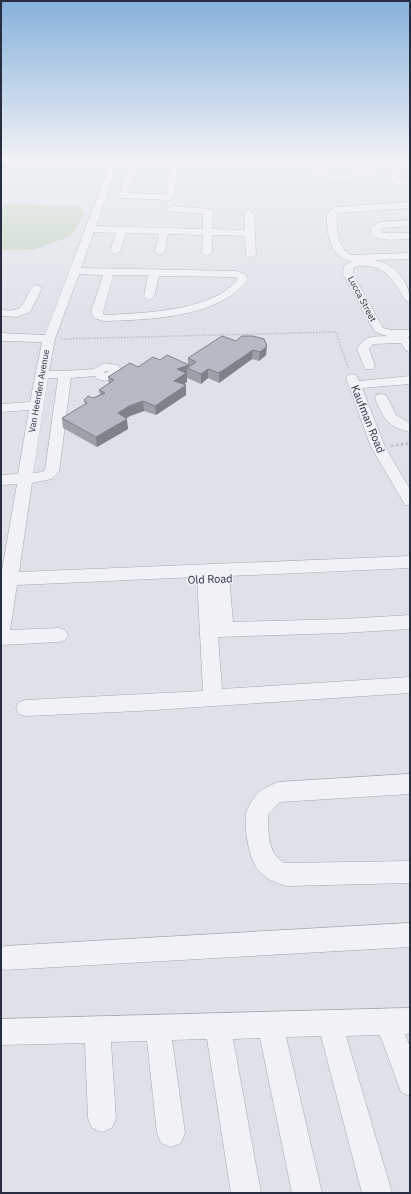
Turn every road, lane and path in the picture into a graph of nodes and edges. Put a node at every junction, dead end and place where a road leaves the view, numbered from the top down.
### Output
1 (249, 213) dead end
2 (96, 214) edge
3 (208, 214) edge
4 (332, 214) edge
5 (410, 223) edge
6 (90, 229) junction
7 (122, 230) junction
8 (164, 231) junction
9 (208, 232) junction
10 (250, 233) junction
11 (410, 236) edge
12 (115, 251) dead end
13 (160, 252) dead end
14 (207, 252) dead end
15 (251, 255) dead end
16 (410, 256) edge
17 (75, 271) junction
18 (109, 272) junction
19 (154, 274) junction
20 (37, 288) dead end
21 (149, 298) dead end
22 (410, 299) edge
23 (1, 313) edge
24 (1, 337) edge
25 (49, 339) junction
26 (409, 340) edge
27 (369, 366) dead end
28 (98, 372) dead end
29 (41, 374) junction
30 (65, 374) junction
31 (410, 380) edge
32 (353, 381) junction
33 (381, 398) dead end
34 (36, 406) junction
35 (1, 408) edge
36 (410, 428) edge
37 (410, 443) edge
38 (378, 448) junction
39 (24, 479) junction
40 (1, 480) edge
41 (410, 500) edge
42 (410, 562) edge
43 (410, 571) edge
44 (213, 575) junction
45 (5, 584) edge
46 (410, 622) edge
47 (217, 630) junction
48 (1, 634) edge
49 (59, 635) dead end
50 (1, 638) edge
51 (410, 685) edge
52 (213, 698) junction
53 (26, 708) dead end
54 (410, 784) edge
55 (410, 872) edge
56 (410, 935) edge
57 (5, 958) dead end
58 (399, 1021) edge
59 (330, 1024) junction
60 (270, 1025) junction
61 (218, 1026) junction
62 (158, 1028) junction
63 (97, 1029) junction
64 (1, 1032) edge
65 (410, 1083) edge
66 (102, 1118) dead end
67 (171, 1133) dead end
68 (246, 1193) edge
69 (307, 1193) edge
70 (377, 1193) edge

1 - 10 street
2 - 6 street, Van Heerden Avenue
3 - 9 street
4 - 16 street
5 - 11 street
6 - 7 street
6 - 17 street, Van Heerden Avenue
7 - 8 street
7 - 12 street
8 - 9 street
8 - 13 street
9 - 10 street
9 - 14 street
10 - 15 street
17 - 18 street
17 - 25 street, Van Heerden Avenue
18 - 19 street
18 - 19 street
19 - 21 street
20 - 23 street
22 - 26 street, Lucca Street
24 - 25 street
25 - 29 street, Van Heerden Avenue
25 - 32 path
26 - 27 street
28 - 30 street
29 - 30 street
29 - 34 street, Van Heerden Avenue
30 - 39 street
31 - 32 street
32 - 38 street, Kaufman Road
33 - 36 street
34 - 35 street
34 - 39 street, Van Heerden Avenue
37 - 38 path
38 - 41 street, Kaufman Road
39 - 40 street
39 - 45 street, Van Heerden Avenue
42 - 44 street, Old Road
43 - 44 street, Old Road
44 - 45 street, Old Road
44 - 47 street
45 - 48 street, Van Heerden Avenue
46 - 47 street
47 - 52 street
49 - 50 street
51 - 52 street
52 - 53 street
54 - 55 street
56 - 57 street
58 - 59 street
58 - 65 street
59 - 60 street
59 - 70 street
60 - 61 street
60 - 69 street
61 - 62 street
61 - 68 street
62 - 63 street
62 - 67 street
63 - 64 street
63 - 66 street

